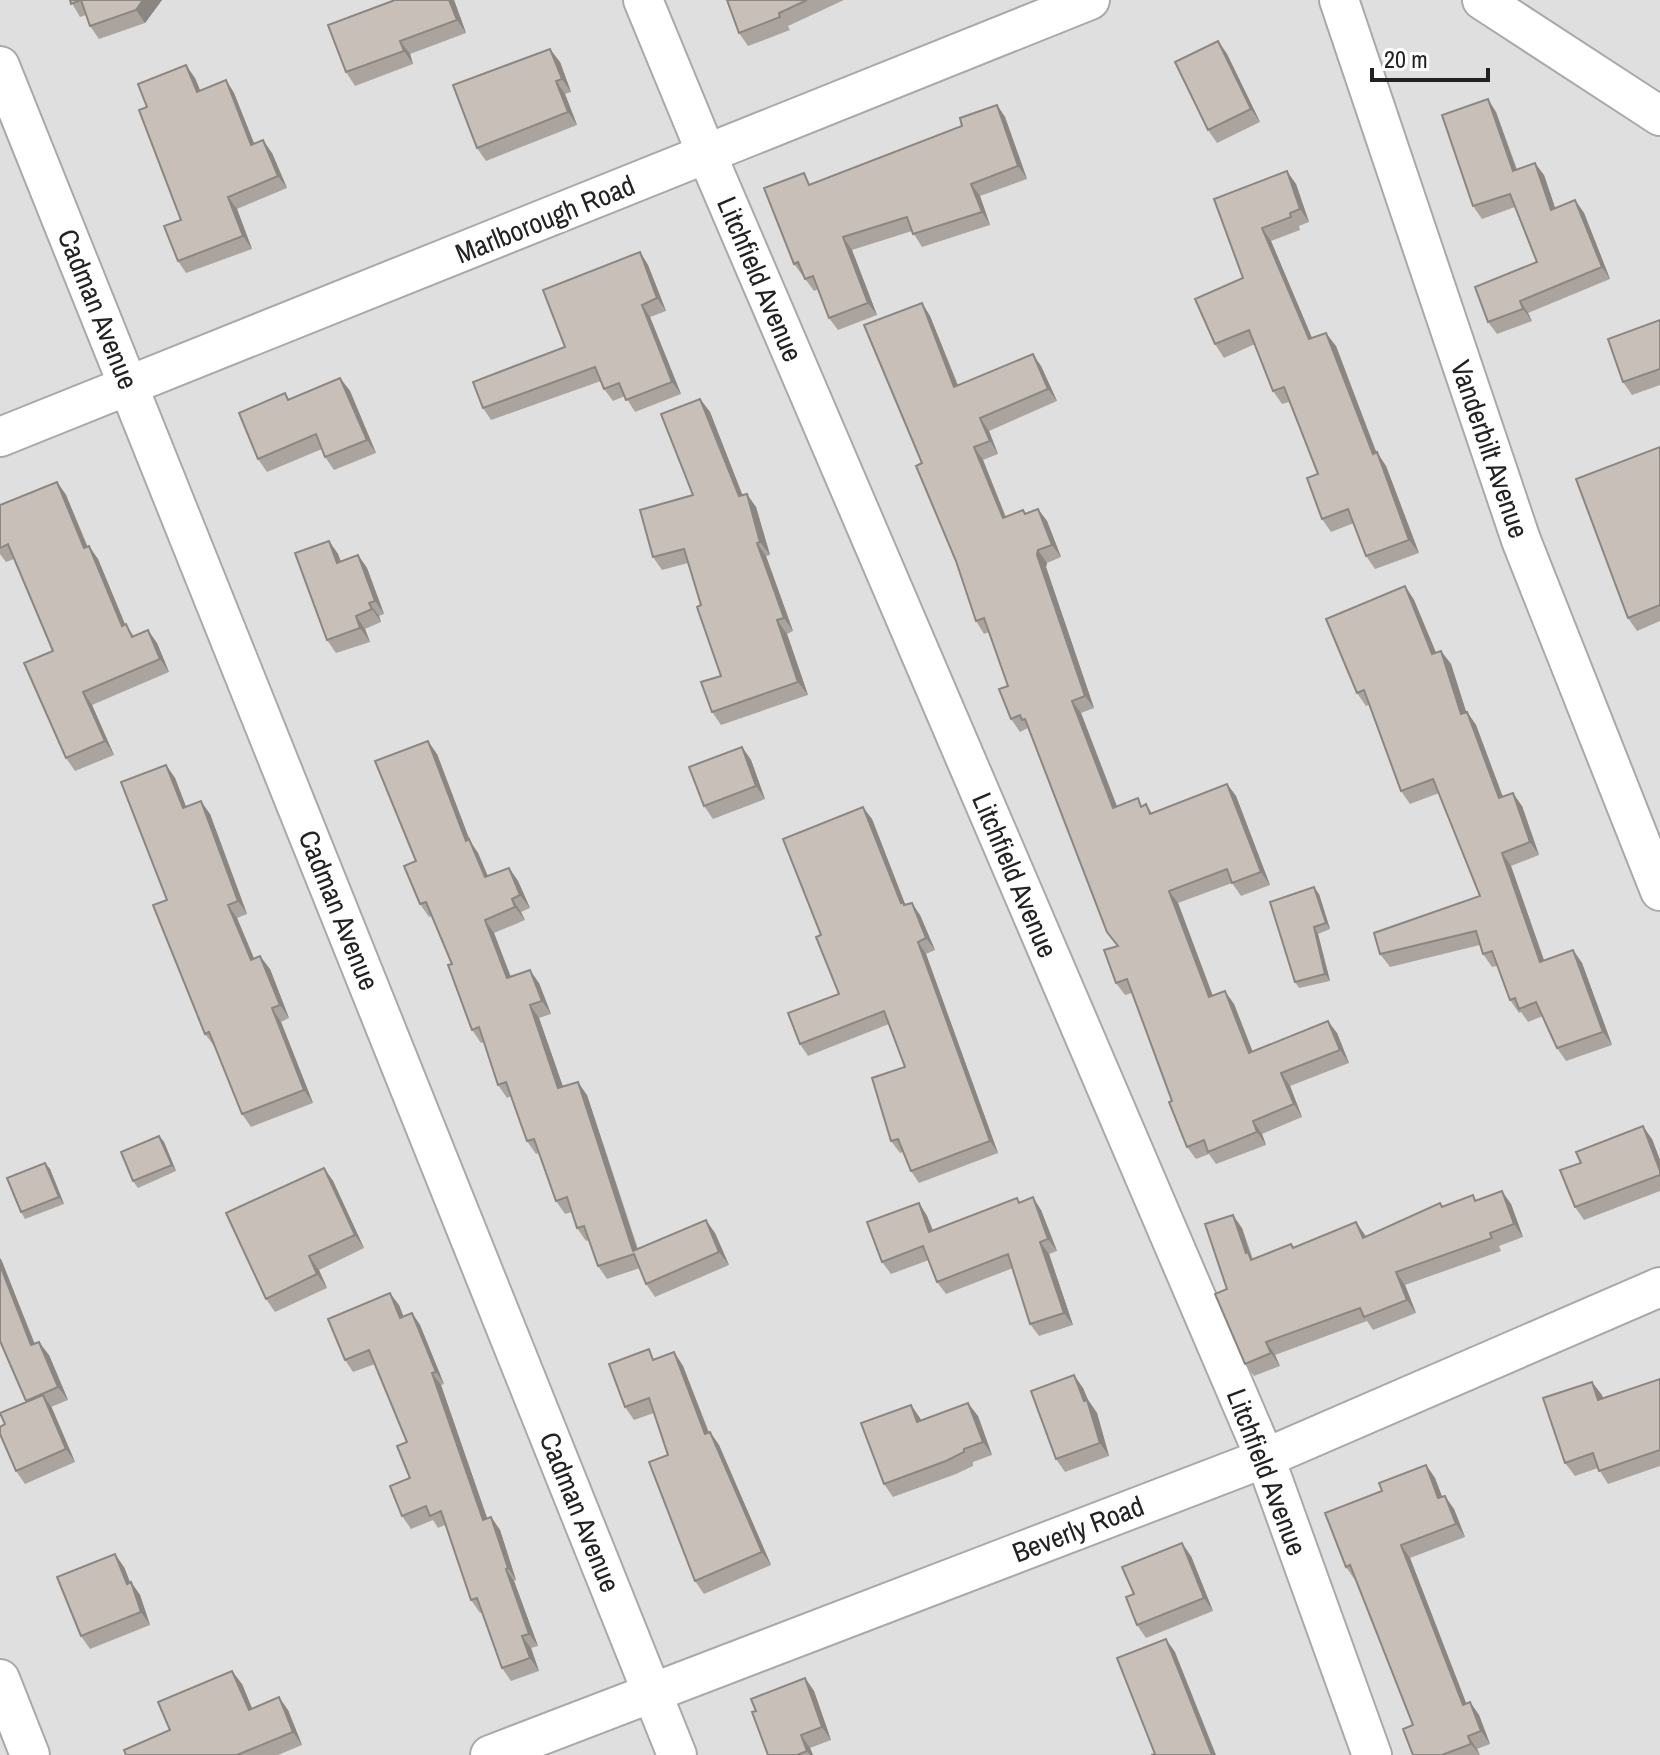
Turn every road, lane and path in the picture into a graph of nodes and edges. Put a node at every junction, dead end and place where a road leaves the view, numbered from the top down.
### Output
1 (643, 0) edge
2 (1090, 0) edge
3 (1339, 0) edge
4 (1482, 0) edge
5 (0, 66) edge
6 (1660, 116) edge
7 (707, 155) junction
8 (128, 385) junction
9 (0, 437) edge
10 (1660, 891) edge
11 (1660, 1287) edge
12 (1265, 1458) junction
13 (0, 1679) edge
14 (652, 1692) junction
15 (30, 1755) edge
16 (490, 1755) edge
17 (677, 1755) edge
18 (1372, 1755) edge

1 - 7 street, Litchfield Avenue
2 - 7 street, Marlborough Road
3 - 10 street, Vanderbilt Avenue
4 - 6 street
5 - 8 street, Cadman Avenue
7 - 8 street, Marlborough Road
7 - 12 street, Litchfield Avenue
8 - 9 street, Marlborough Road
8 - 14 street, Cadman Avenue
11 - 12 street, Beverly Road
12 - 14 street, Beverly Road
12 - 18 street, Litchfield Avenue
13 - 15 street
14 - 16 street, Beverly Road
14 - 17 street, Cadman Avenue

